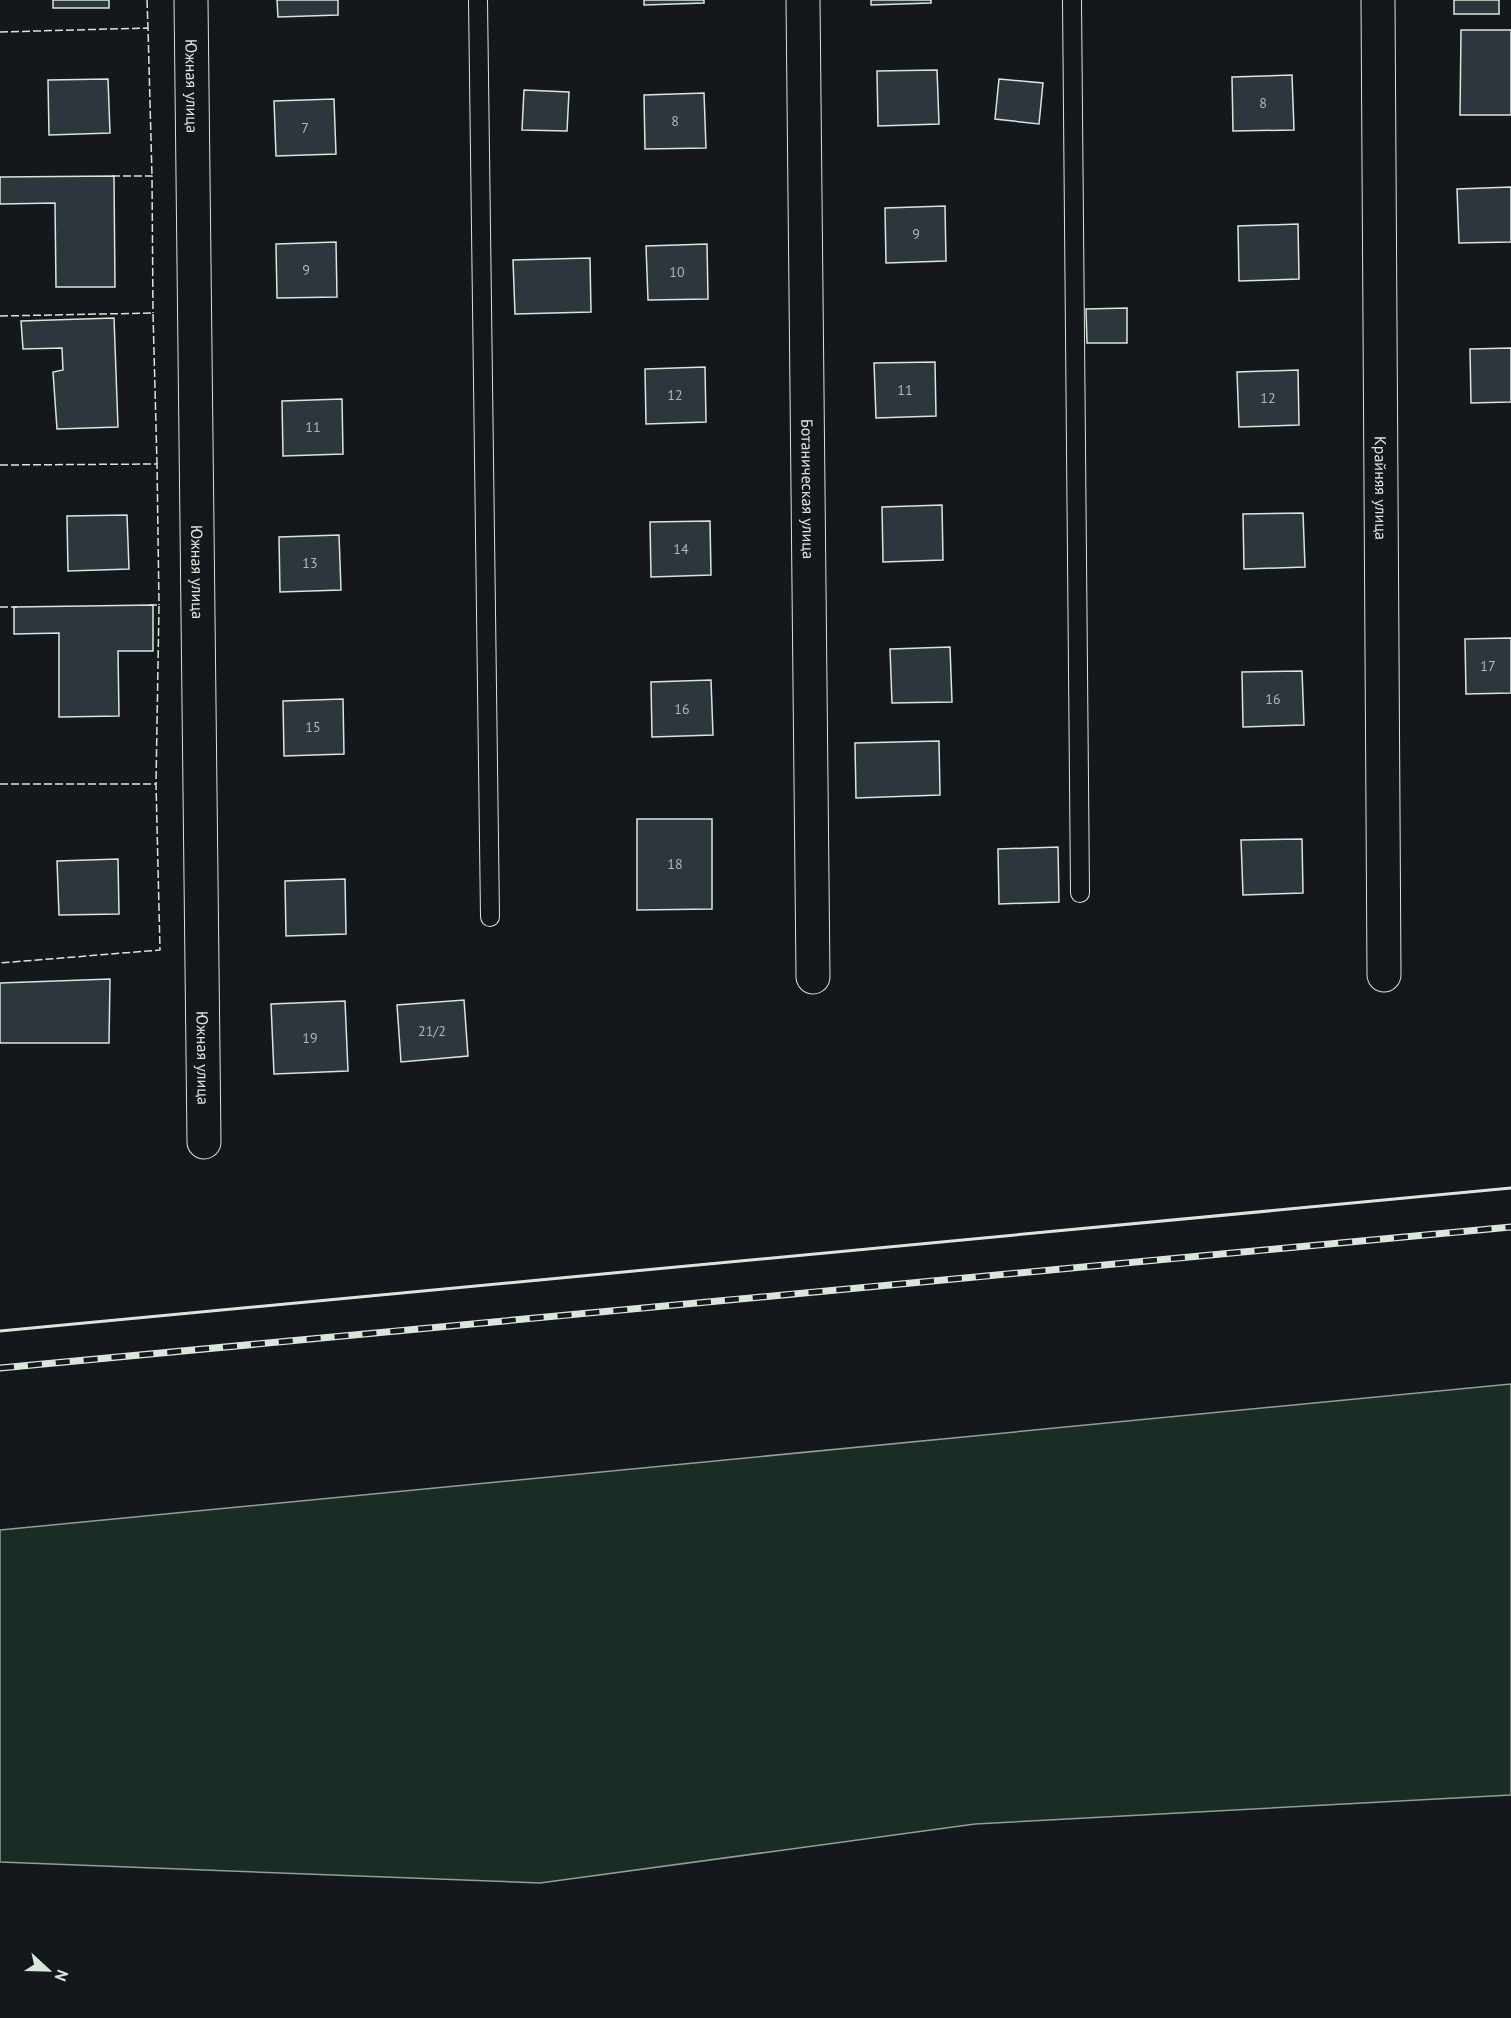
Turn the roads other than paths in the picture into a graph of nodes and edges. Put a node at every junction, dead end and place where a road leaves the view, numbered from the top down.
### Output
1 (190, 0) edge
2 (478, 0) edge
3 (803, 0) edge
4 (1072, 0) edge
5 (1378, 0) edge
6 (1080, 893) dead end
7 (490, 917) dead end
8 (1384, 975) dead end
9 (813, 977) dead end
10 (204, 1142) dead end

1 - 10 street, Южная улица
2 - 7 lane
3 - 9 street, Ботаническая улица
4 - 6 lane
5 - 8 street, Крайняя улица

